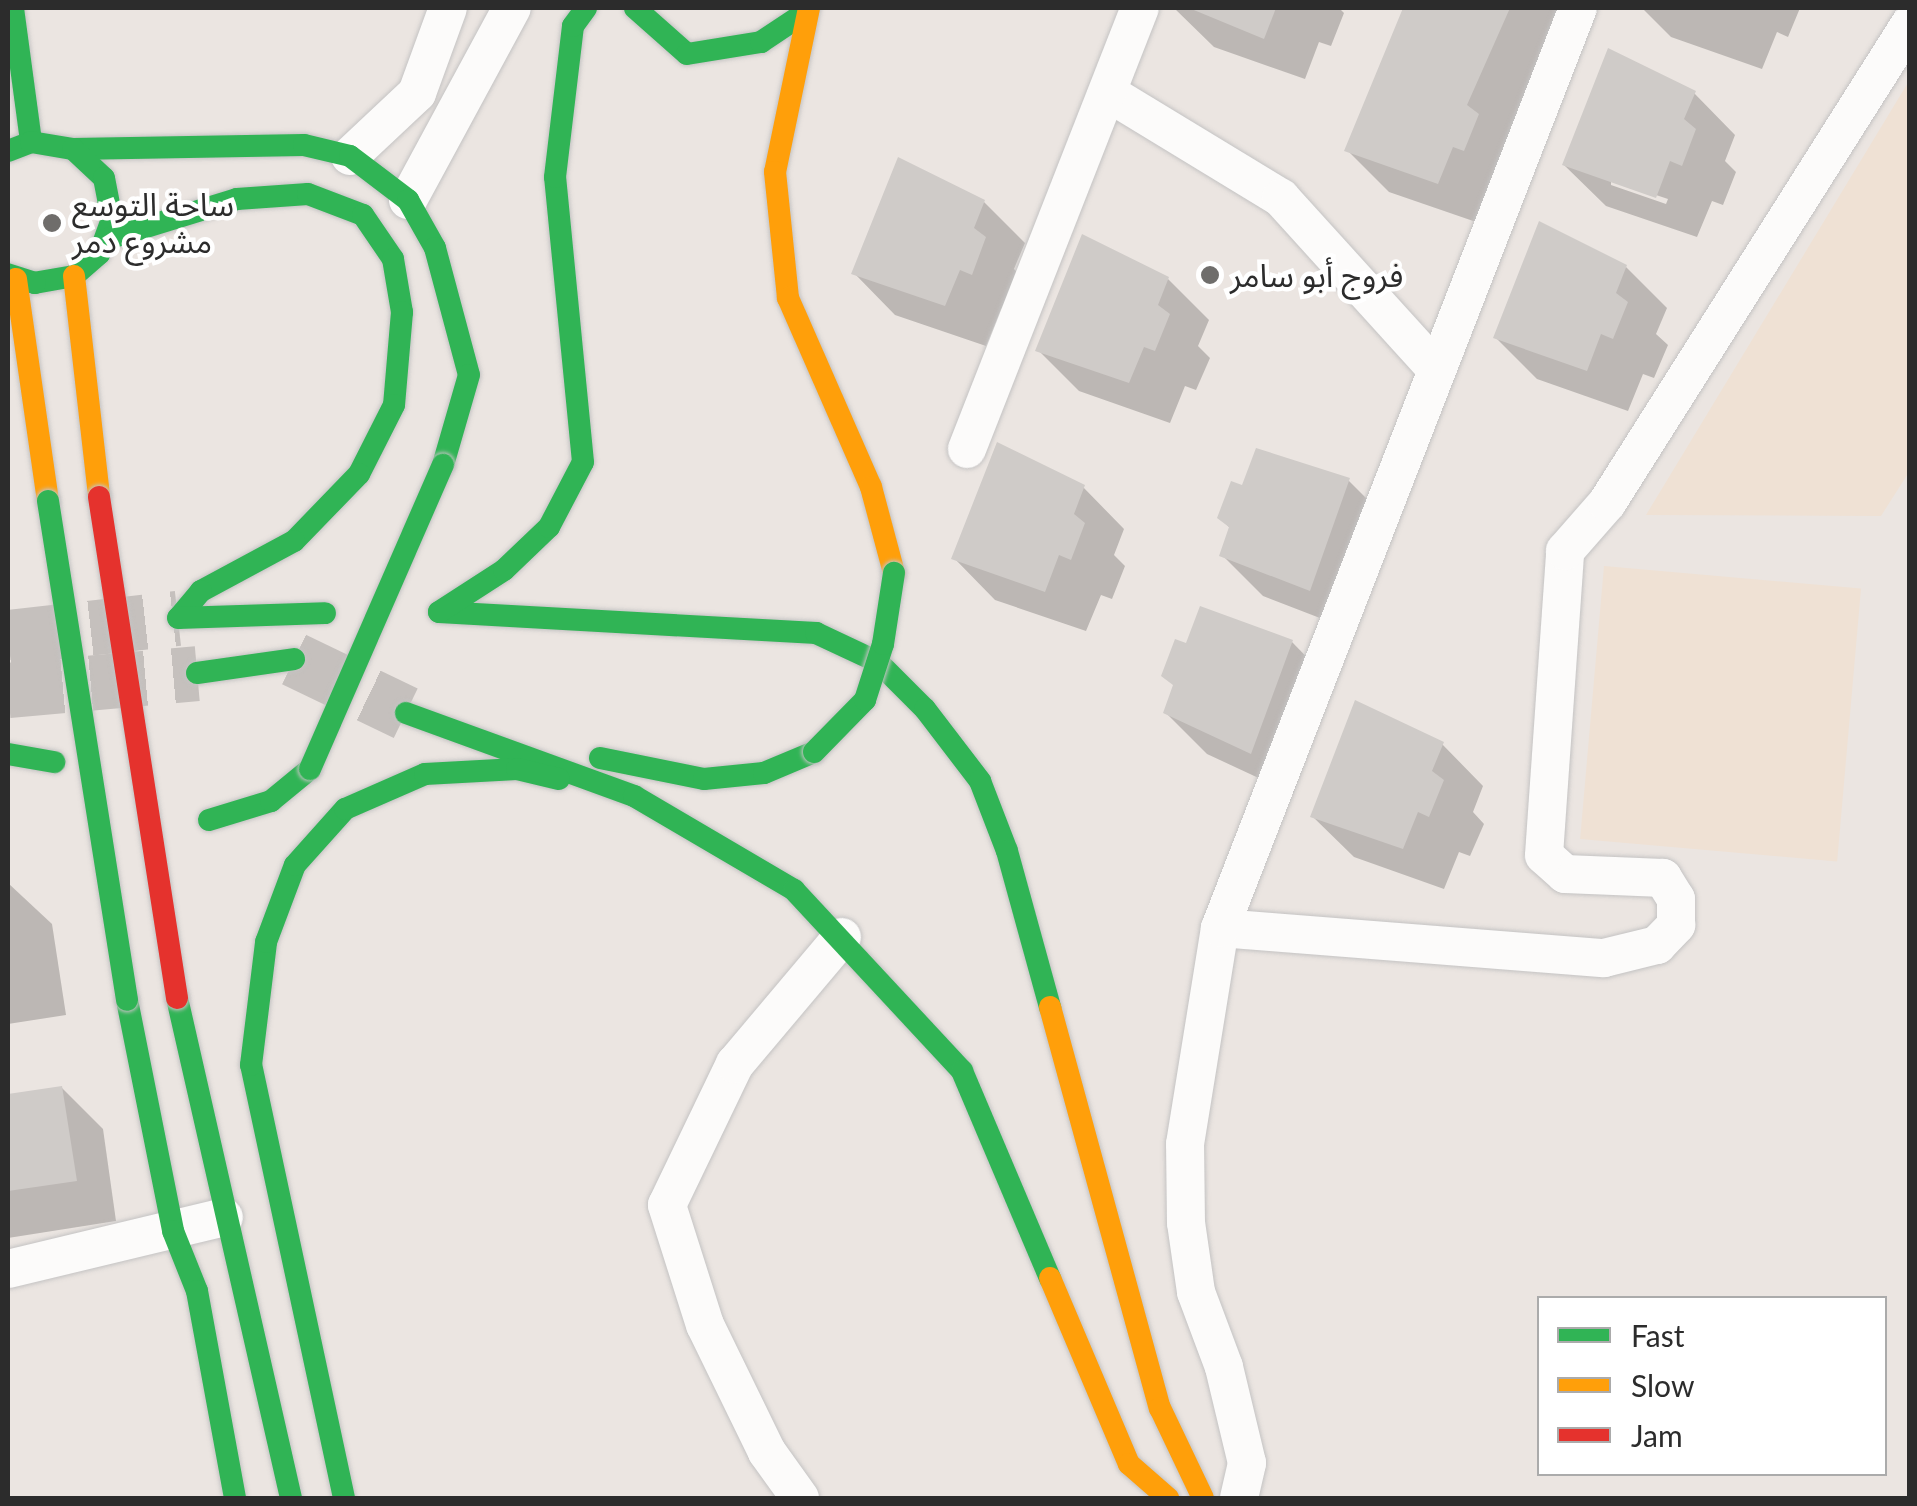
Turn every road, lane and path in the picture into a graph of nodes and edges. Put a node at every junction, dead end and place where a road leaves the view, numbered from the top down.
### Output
1 (13, 8) edge
2 (448, 8) edge
3 (512, 8) edge
4 (586, 8) edge
5 (635, 8) edge
6 (1140, 8) edge
7 (1578, 8) edge
8 (807, 10) edge
9 (1910, 24) edge
10 (1110, 94) junction
11 (31, 142) junction
12 (74, 149) junction
13 (8, 151) edge
14 (350, 156) junction
15 (408, 200) junction
16 (107, 240) junction
17 (12, 276) edge
18 (74, 276) junction
19 (1434, 367) junction
20 (967, 449) dead end
21 (325, 613) dead end
22 (294, 659) tunnel mouth
23 (197, 673) tunnel mouth
24 (406, 714) tunnel mouth
25 (440, 726) junction
26 (8, 754) edge
27 (54, 762) dead end
28 (634, 796) junction
29 (209, 820) dead end
30 (1220, 928) junction
31 (842, 937) junction
32 (224, 1216) junction
33 (173, 1231) junction
34 (8, 1269) edge
35 (1130, 1464) junction
36 (235, 1498) edge
37 (291, 1498) edge
38 (344, 1498) edge
39 (800, 1498) edge
40 (1132, 1498) edge
41 (1168, 1498) edge
42 (1204, 1498) edge
43 (1239, 1498) edge

1 - 11 main road
2 - 14 street
3 - 15 street
4 - 42 main road
5 - 8 main road
6 - 10 street
7 - 19 street
8 - 25 main road, bridge
9 - 30 street
10 - 19 street
10 - 20 street
11 - 12 main road
11 - 13 main road
12 - 14 main road
12 - 16 main road
14 - 15 main road
15 - 29 main road, bridge
16 - 18 main road
16 - 21 main road
17 - 18 main road
17 - 33 main road, bridge
18 - 32 main road, bridge
19 - 30 street
22 - 23 main road
24 - 25 main road
25 - 28 main road
26 - 27 main road
28 - 31 main road
28 - 38 main road
30 - 43 street
31 - 35 main road
31 - 39 street
32 - 33 street
32 - 37 main road
33 - 34 street
33 - 36 main road
35 - 40 main road
35 - 41 main road

